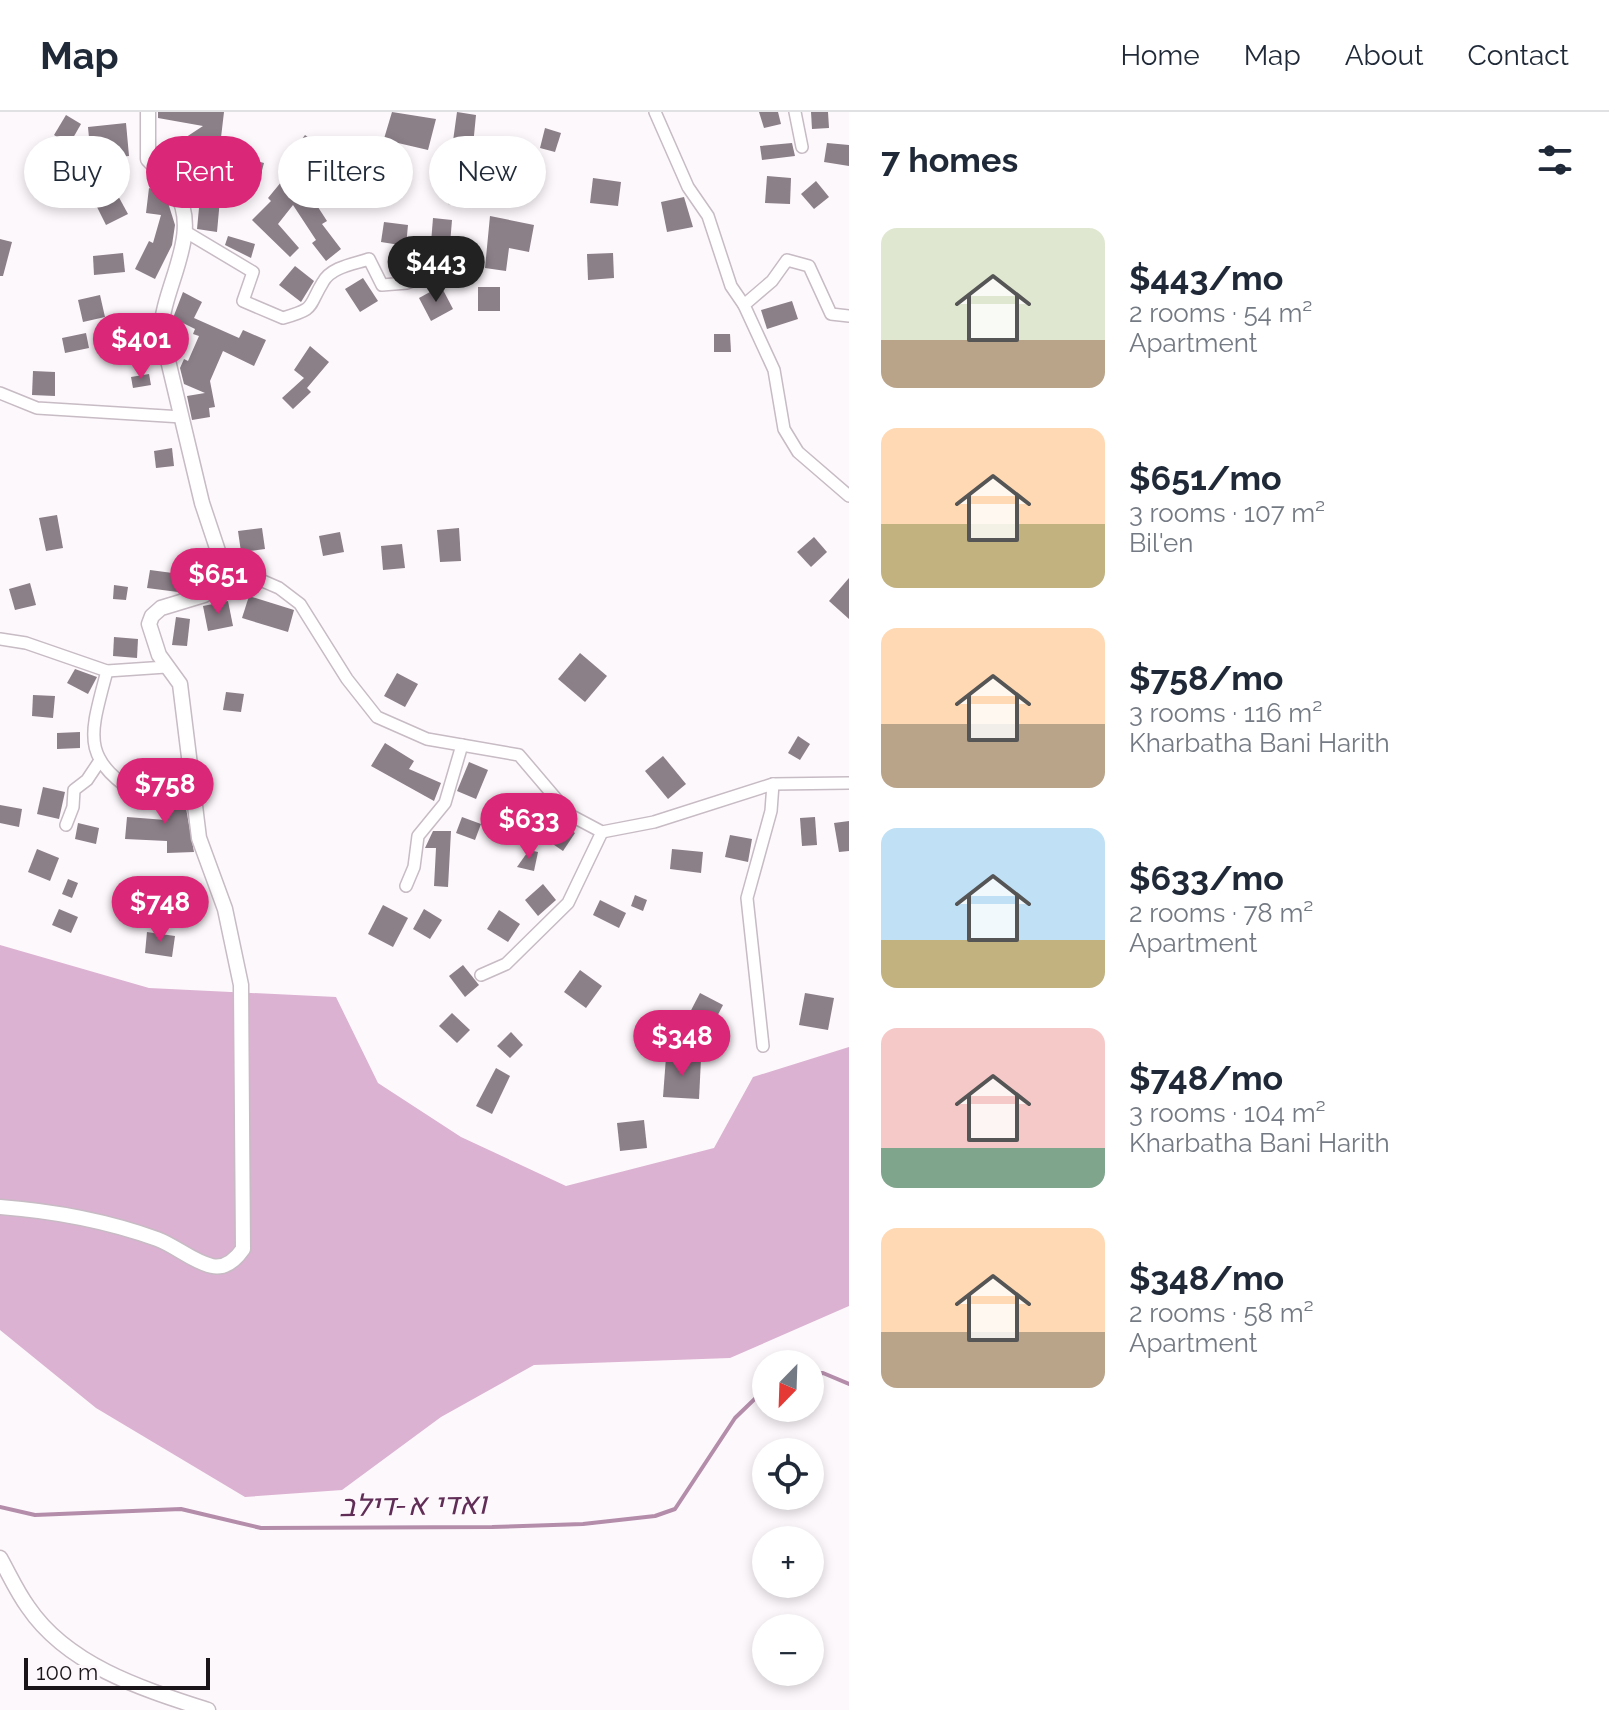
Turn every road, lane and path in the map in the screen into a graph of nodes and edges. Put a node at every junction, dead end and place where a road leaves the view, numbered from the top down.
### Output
1 (148, 112) edge
2 (655, 112) edge
3 (795, 112) edge
4 (802, 147) dead end
5 (186, 232) junction
6 (467, 262) dead end
7 (744, 305) junction
8 (849, 316) edge
9 (0, 393) edge
10 (182, 417) junction
11 (849, 496) edge
12 (225, 572) junction
13 (0, 639) edge
14 (166, 667) junction
15 (107, 671) junction
16 (462, 745) junction
17 (99, 762) junction
18 (849, 783) edge
19 (773, 784) junction
20 (144, 799) dead end
21 (66, 825) dead end
22 (602, 832) junction
23 (406, 886) dead end
24 (481, 975) dead end
25 (763, 1046) dead end
26 (0, 1207) edge
27 (0, 1558) edge
28 (208, 1710) edge

1 - 5 street
2 - 7 street
3 - 4 street
5 - 6 street
5 - 10 street
7 - 8 street
7 - 11 street
9 - 10 street
10 - 12 street
12 - 14 street
12 - 16 street
13 - 15 street
14 - 15 street
14 - 26 street
15 - 17 street
16 - 22 street
16 - 23 street
17 - 20 street
17 - 21 street
18 - 19 street
19 - 22 street
19 - 25 street
22 - 24 street
27 - 28 street

